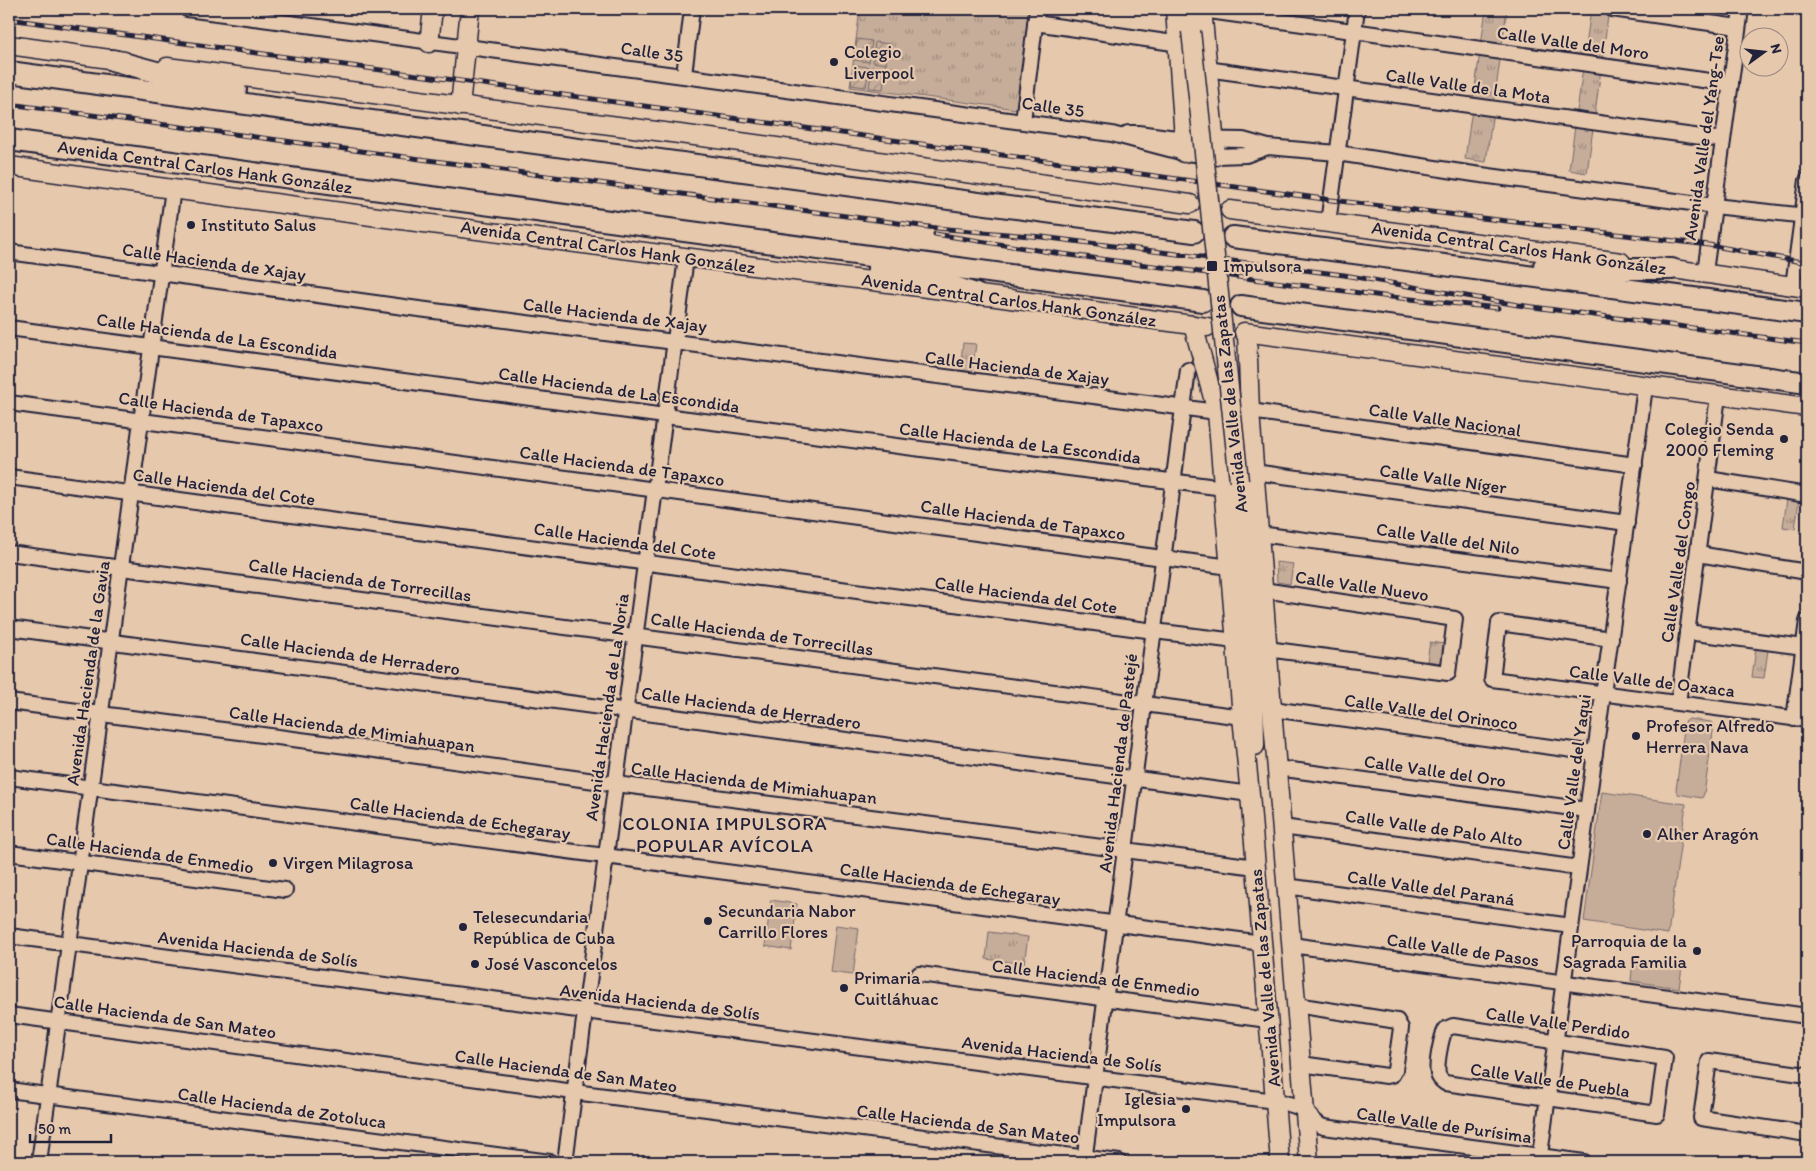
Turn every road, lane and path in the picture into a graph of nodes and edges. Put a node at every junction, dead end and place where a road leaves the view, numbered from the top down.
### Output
1 (187, 9) edge
2 (433, 9) edge
3 (470, 9) edge
4 (692, 9) edge
5 (1174, 9) edge
6 (1198, 9) edge
7 (1357, 9) edge
8 (1612, 9) edge
9 (1741, 9) edge
10 (1036, 16) edge
11 (1738, 27) junction
12 (1354, 32) junction
13 (428, 43) junction
14 (1177, 43) junction
15 (9, 45) edge
16 (466, 46) junction
17 (1205, 48) junction
18 (112, 60) junction
19 (1179, 65) junction
20 (9, 72) edge
21 (684, 75) junction
22 (1208, 78) junction
23 (1180, 83) junction
24 (1731, 84) junction
25 (1346, 88) junction
26 (460, 106) junction
27 (329, 115) junction
28 (1023, 121) junction
29 (9, 140) edge
30 (1723, 140) junction
31 (1184, 146) junction
32 (1215, 147) junction
33 (1338, 153) junction
34 (9, 166) edge
35 (1807, 180) edge
36 (173, 189) junction
37 (1190, 204) dead end
38 (1714, 206) junction
39 (1230, 210) dead end
40 (1805, 215) edge
41 (1328, 223) junction
42 (1194, 232) dead end
43 (1233, 237) dead end
44 (822, 250) junction
45 (9, 252) edge
46 (1379, 257) junction
47 (686, 258) junction
48 (1672, 269) junction
49 (1705, 272) junction
50 (161, 274) junction
51 (1800, 287) edge
52 (976, 294) junction
53 (1204, 301) dead end
54 (1241, 306) dead end
55 (1807, 313) edge
56 (1200, 326) joint
57 (9, 328) edge
58 (675, 342) junction
59 (151, 346) junction
60 (1188, 370) dead end
61 (1807, 383) edge
62 (1646, 387) junction
63 (1718, 396) junction
64 (9, 403) edge
65 (1807, 407) edge
66 (1183, 408) junction
67 (1250, 411) junction
68 (1217, 412) junction
69 (665, 416) junction
70 (141, 421) junction
71 (1221, 459) junction
72 (1254, 465) junction
73 (1635, 465) junction
74 (9, 477) edge
75 (1708, 479) junction
76 (1174, 482) junction
77 (1232, 485) junction
78 (655, 490) junction
79 (131, 494) junction
80 (1807, 495) edge
81 (1627, 523) junction
82 (1266, 534) junction
83 (9, 553) edge
84 (1698, 554) junction
85 (1164, 558) junction
86 (645, 562) junction
87 (1230, 566) junction
88 (121, 567) junction
89 (1807, 572) edge
90 (1619, 581) junction
91 (1263, 590) junction
92 (1807, 621) edge
93 (9, 628) edge
94 (1154, 631) junction
95 (1687, 632) junction
96 (635, 636) junction
97 (1611, 639) junction
98 (111, 641) junction
99 (1236, 641) junction
100 (1804, 647) junction
101 (1267, 649) junction
102 (1254, 681) junction
103 (1603, 694) junction
104 (9, 702) edge
105 (1678, 703) junction
106 (1144, 704) junction
107 (1272, 709) junction
108 (625, 710) junction
109 (101, 715) junction
110 (1242, 716) junction
111 (1800, 719) edge
112 (1590, 752) junction
113 (1277, 768) junction
114 (9, 777) edge
115 (1135, 778) junction
116 (616, 784) junction
117 (91, 788) junction
118 (1250, 794) junction
119 (1587, 810) junction
120 (1282, 827) junction
121 (1125, 850) junction
122 (9, 853) edge
123 (606, 857) junction
124 (80, 862) junction
125 (1256, 867) junction
126 (1579, 868) junction
127 (1286, 886) junction
128 (285, 890) dead end
129 (1116, 925) junction
130 (1571, 926) junction
131 (9, 936) edge
132 (1262, 943) junction
133 (70, 944) junction
134 (1291, 945) junction
135 (919, 974) dead end
136 (1564, 982) junction
137 (1106, 998) junction
138 (1296, 1005) junction
139 (585, 1011) junction
140 (9, 1015) edge
141 (1807, 1016) edge
142 (1268, 1020) junction
143 (59, 1022) junction
144 (1556, 1041) junction
145 (1301, 1064) junction
146 (1807, 1074) edge
147 (1096, 1078) junction
148 (1440, 1079) joint
149 (9, 1090) edge
150 (574, 1092) junction
151 (49, 1096) junction
152 (1548, 1098) junction
153 (1275, 1101) junction
154 (1305, 1111) junction
155 (1657, 1114) joint
156 (1807, 1134) edge
157 (1085, 1160) edge
158 (1539, 1160) edge
159 (39, 1162) edge
160 (550, 1162) edge
161 (565, 1162) edge
162 (1120, 1162) edge
163 (1280, 1162) edge
164 (1309, 1162) edge
165 (1584, 1162) edge

1 - 13 street, Calle 35
2 - 13 main road
3 - 16 main road
4 - 21 street
5 - 14 main road
6 - 12 street, Calle Valle del Moro
6 - 17 main road
6 - 77 main road, Avenida Valle de las Zapatas, bridge
7 - 12 street
8 - 11 street
9 - 11 street, Avenida Valle del Yang-Tse
10 - 14 street
10 - 28 street
11 - 24 street, Avenida Valle del Yang-Tse
12 - 24 street, Calle Valle del Moro
12 - 25 street
13 - 16 street, Calle 35
14 - 17 street
14 - 19 main road
15 - 18 main road
16 - 21 street, Calle 35
16 - 26 main road
17 - 22 main road
18 - 26 main road
18 - 27 highway
19 - 22 street, Calle Valle de la Mota
19 - 23 main road
20 - 27 highway
21 - 28 street, Calle 35
22 - 23 main road
22 - 25 street, Calle Valle de la Mota
22 - 32 main road
23 - 31 main road
24 - 30 street, Avenida Valle del Yang-Tse
25 - 30 street, Calle Valle de la Mota
25 - 33 street
26 - 37 main road
27 - 42 highway
28 - 31 street, Calle 35
29 - 44 highway, Avenida Central Carlos Hank González
30 - 38 street, Avenida Valle del Yang-Tse
31 - 32 street, Calle 35
32 - 33 street
33 - 38 street
33 - 41 street
34 - 36 main road, Avenida Central Carlos Hank González
35 - 40 street
36 - 47 main road, Avenida Central Carlos Hank González
36 - 50 street, Avenida Hacienda de la Gavia
38 - 40 street
38 - 49 street, Avenida Valle del Yang-Tse
39 - 41 main road, Avenida Central Carlos Hank González
40 - 51 street
41 - 48 main road, Avenida Central Carlos Hank González
43 - 46 highway, Avenida Central Carlos Hank González
44 - 52 highway
44 - 53 highway, Avenida Central Carlos Hank González
45 - 50 street, Calle Hacienda de Xajay
46 - 48 highway
46 - 55 highway, Avenida Central Carlos Hank González
47 - 52 main road, Avenida Central Carlos Hank González
47 - 58 street, Avenida Hacienda de La Noria
48 - 49 main road, Avenida Central Carlos Hank González
49 - 51 main road, Avenida Central Carlos Hank González
50 - 58 street, Calle Hacienda de Xajay
50 - 59 street, Avenida Hacienda de la Gavia
52 - 56 main road, Avenida Central Carlos Hank González
54 - 61 highway
56 - 68 main road, Avenida Valle de las Zapatas
57 - 59 street, Calle Hacienda de La Escondida
58 - 66 street, Calle Hacienda de Xajay
58 - 69 street, Avenida Hacienda de La Noria
59 - 69 street, Calle Hacienda de La Escondida
59 - 70 street, Avenida Hacienda de la Gavia
60 - 66 street, Avenida Hacienda de Pastejé
62 - 63 main road
62 - 67 main road, Avenida Valle de las Zapatas
62 - 73 street, Calle Valle del Yaqui
63 - 65 main road
63 - 75 street, Calle Valle del Congo
64 - 70 street, Calle Hacienda de Tapaxco
66 - 68 street, Calle Hacienda de Xajay
66 - 76 street, Avenida Hacienda de Pastejé
67 - 72 main road, Avenida Valle de las Zapatas
67 - 73 street, Calle Valle Nacional
68 - 71 main road, Avenida Valle de las Zapatas
69 - 76 street, Calle Hacienda de La Escondida
69 - 78 street, Avenida Hacienda de La Noria
70 - 78 street, Calle Hacienda de Tapaxco
70 - 79 street, Avenida Hacienda de la Gavia
71 - 72 main road
71 - 77 main road, Avenida Valle de las Zapatas
72 - 81 street, Calle Valle Níger
72 - 82 main road, Avenida Valle de las Zapatas
73 - 81 street, Calle Valle del Yaqui
74 - 79 street, Calle Hacienda del Cote
75 - 80 street
75 - 84 street, Calle Valle del Congo
76 - 77 street, Calle Hacienda de La Escondida
76 - 85 street, Avenida Hacienda de Pastejé
77 - 87 main road, Avenida Valle de las Zapatas
77 - 102 main road, Avenida Valle de las Zapatas
78 - 85 street, Calle Hacienda de Tapaxco
78 - 86 street, Avenida Hacienda de La Noria
79 - 86 street, Calle Hacienda del Cote
79 - 88 street, Avenida Hacienda de la Gavia
81 - 90 street, Calle Valle del Yaqui
82 - 90 street, Calle Valle del Nilo
82 - 91 main road, Avenida Valle de las Zapatas
83 - 88 street, Calle Hacienda de Torrecillas
84 - 89 street
84 - 95 street, Calle Valle del Congo
85 - 87 street, Calle Hacienda de Tapaxco
85 - 94 street, Avenida Hacienda de Pastejé
86 - 94 street, Calle Hacienda del Cote
86 - 96 street, Avenida Hacienda de La Noria
87 - 99 main road, Avenida Valle de las Zapatas
88 - 96 street, Calle Hacienda de Torrecillas
88 - 98 street, Avenida Hacienda de la Gavia
90 - 97 street, Calle Valle del Yaqui
91 - 101 main road, Avenida Valle de las Zapatas
91 - 101 street, Calle Valle Nuevo
92 - 100 street
93 - 98 street, Calle Hacienda de Herradero
94 - 99 street, Calle Hacienda del Cote
94 - 106 street, Avenida Hacienda de Pastejé
95 - 100 street
95 - 105 street, Calle Valle del Congo
96 - 106 street, Calle Hacienda de Torrecillas
96 - 108 street, Avenida Hacienda de La Noria
97 - 103 street, Calle Valle del Yaqui
97 - 103 street, Calle Valle de Oaxaca
98 - 108 street, Calle Hacienda de Herradero
98 - 109 street, Avenida Hacienda de la Gavia
99 - 110 main road, Avenida Valle de las Zapatas
100 - 111 street
101 - 107 main road, Avenida Valle de las Zapatas
102 - 118 main road, Avenida Valle de las Zapatas
102 - 120 main road, Avenida Valle de las Zapatas
103 - 105 street, Calle Valle de Oaxaca
103 - 112 street, Calle Valle del Yaqui
104 - 109 street, Calle Hacienda de Mimiahuapan
105 - 111 street, Calle Valle de Oaxaca
106 - 110 street, Calle Hacienda de Torrecillas
106 - 115 street, Avenida Hacienda de Pastejé
107 - 112 street, Calle Valle del Orinoco
107 - 113 main road, Avenida Valle de las Zapatas
108 - 115 street, Calle Hacienda de Herradero
108 - 116 street, Avenida Hacienda de La Noria
109 - 116 street, Calle Hacienda de Mimiahuapan
109 - 117 street, Avenida Hacienda de la Gavia
110 - 118 main road, Avenida Valle de las Zapatas
112 - 119 street, Calle Valle del Yaqui
113 - 119 street, Calle Valle del Oro
113 - 120 main road, Avenida Valle de las Zapatas
114 - 117 street, Calle Hacienda de Echegaray
115 - 118 street, Calle Hacienda de Herradero
115 - 121 street, Avenida Hacienda de Pastejé
116 - 121 street, Calle Hacienda de Mimiahuapan
116 - 123 street, Avenida Hacienda de La Noria
117 - 123 street, Calle Hacienda de Echegaray
117 - 124 street, Avenida Hacienda de la Gavia
118 - 125 main road, Avenida Valle de las Zapatas
119 - 126 street, Calle Valle del Yaqui
120 - 126 street, Calle Valle de Palo Alto
120 - 127 main road, Avenida Valle de las Zapatas
121 - 125 street, Calle Hacienda de Mimiahuapan
121 - 129 street, Avenida Hacienda de Pastejé
122 - 124 street, Calle Hacienda de Enmedio
123 - 129 street, Calle Hacienda de Echegaray
123 - 139 street, Avenida Hacienda de La Noria
124 - 128 street, Calle Hacienda de Enmedio
124 - 133 street, Avenida Hacienda de la Gavia
125 - 132 main road, Avenida Valle de las Zapatas
126 - 130 street, Calle Valle del Yaqui
127 - 130 street, Calle Valle del Paraná
127 - 134 main road, Avenida Valle de las Zapatas
129 - 132 street, Calle Hacienda de Echegaray
129 - 137 street, Avenida Hacienda de Pastejé
130 - 136 street, Calle Valle del Yaqui
131 - 133 street, Avenida Hacienda de Solís
132 - 142 main road, Avenida Valle de las Zapatas
133 - 139 street, Avenida Hacienda de Solís
133 - 143 street, Avenida Hacienda de la Gavia
134 - 136 street, Calle Valle de Pasos
134 - 138 main road, Avenida Valle de las Zapatas
135 - 137 street, Calle Hacienda de Enmedio
136 - 141 street, Calle Valle de Pasos
136 - 144 street, Calle Valle del Yaqui
137 - 142 street, Calle Hacienda de Enmedio
137 - 147 street, Avenida Hacienda de Pastejé
138 - 145 main road, Avenida Valle de las Zapatas
138 - 145 street
139 - 147 street, Avenida Hacienda de Solís
139 - 150 street, Avenida Hacienda de La Noria
140 - 143 street, Calle Hacienda de San Mateo
142 - 153 main road, Avenida Valle de las Zapatas
143 - 150 street, Calle Hacienda de San Mateo
143 - 151 street, Avenida Hacienda de la Gavia
144 - 148 street, Calle Valle Perdido
144 - 152 street, Calle Valle del Yaqui
144 - 155 street, Calle Valle Perdido
145 - 154 main road, Avenida Valle de las Zapatas
146 - 156 street
147 - 153 street, Avenida Hacienda de Solís
147 - 157 street, Avenida Hacienda de Pastejé
148 - 152 street, Calle Valle de Puebla
149 - 151 street, Calle Hacienda de Zotoluca
150 - 157 street, Calle Hacienda de San Mateo
150 - 161 street, Avenida Hacienda de La Noria
151 - 159 street, Avenida Hacienda de la Gavia
151 - 160 street, Calle Hacienda de Zotoluca
152 - 155 street, Calle Valle de Puebla
152 - 158 street, Calle Valle del Yaqui
153 - 154 street, Avenida Hacienda de Solís
153 - 163 main road, Avenida Valle de las Zapatas
154 - 158 street, Calle Valle de Purísima
154 - 164 main road, Avenida Valle de las Zapatas
157 - 162 street, Calle Hacienda de San Mateo
158 - 165 street, Calle Valle de Purísima

